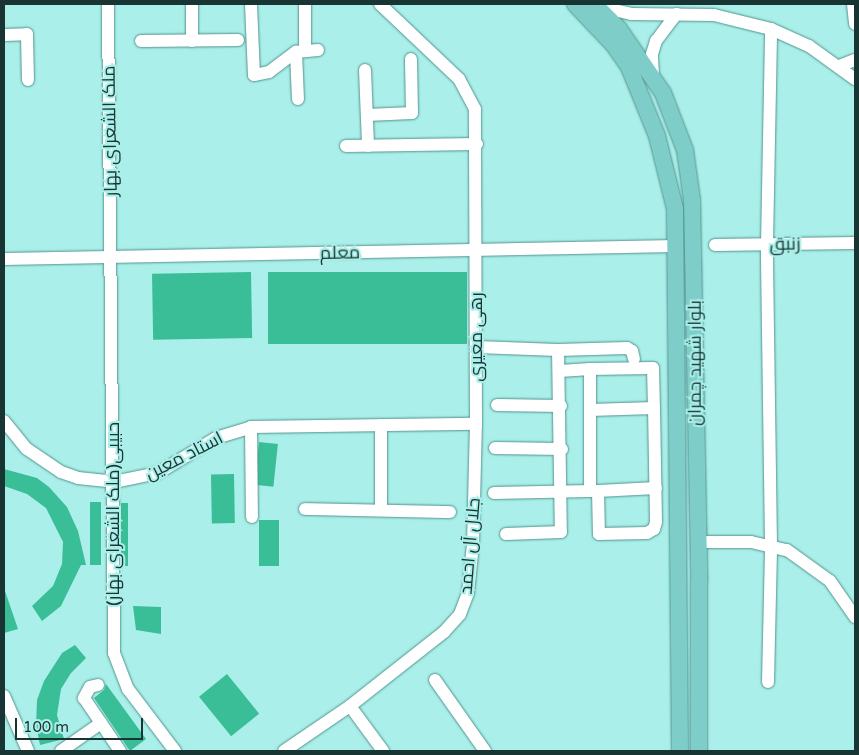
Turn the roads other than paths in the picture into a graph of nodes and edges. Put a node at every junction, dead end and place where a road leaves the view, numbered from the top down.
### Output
1 (108, 4) edge
2 (192, 4) edge
3 (251, 4) edge
4 (305, 4) edge
5 (380, 4) edge
6 (575, 4) edge
7 (853, 4) edge
8 (595, 5) edge
9 (676, 14) junction
10 (855, 24) edge
11 (771, 29) junction
12 (4, 35) edge
13 (238, 40) dead end
14 (141, 41) dead end
15 (192, 41) junction
16 (306, 50) junction
17 (411, 60) dead end
18 (855, 60) edge
19 (839, 66) junction
20 (366, 70) dead end
21 (652, 76) junction
22 (855, 79) edge
23 (28, 80) dead end
24 (298, 99) dead end
25 (367, 115) junction
26 (477, 144) junction
27 (346, 146) dead end
28 (368, 146) junction
29 (855, 243) edge
30 (694, 244) junction
31 (768, 244) junction
32 (715, 245) dead end
33 (676, 246) junction
34 (477, 250) junction
35 (112, 258) junction
36 (4, 259) edge
37 (476, 347) junction
38 (558, 350) junction
39 (634, 359) dead end
40 (590, 369) junction
41 (560, 371) junction
42 (496, 406) dead end
43 (561, 406) junction
44 (654, 408) junction
45 (590, 410) junction
46 (4, 420) edge
47 (476, 424) junction
48 (381, 425) junction
49 (251, 427) junction
50 (495, 448) dead end
51 (562, 449) junction
52 (114, 482) junction
53 (656, 488) junction
54 (562, 491) junction
55 (594, 491) junction
56 (494, 493) dead end
57 (305, 509) dead end
58 (381, 510) junction
59 (450, 512) dead end
60 (252, 517) dead end
61 (506, 534) dead end
62 (699, 542) junction
63 (771, 546) junction
64 (855, 617) edge
65 (435, 680) dead end
66 (768, 682) dead end
67 (98, 685) dead end
68 (4, 696) edge
69 (350, 706) junction
70 (101, 723) junction
71 (68, 749) edge
72 (28, 751) edge
73 (120, 751) edge
74 (174, 751) edge
75 (284, 751) edge
76 (383, 751) edge
77 (485, 751) edge
78 (680, 751) edge
79 (699, 751) edge

1 - 35 street, ملک الشعرای بهار
2 - 15 street
3 - 16 street
4 - 16 street
5 - 26 street
6 - 33 main road, بلوار شهید چمران
7 - 10 street
8 - 9 street
8 - 21 main road, بلوار شهید چمران
9 - 11 street
9 - 21 street
11 - 19 street
11 - 31 street
12 - 23 street
13 - 15 street
14 - 15 street
16 - 24 street
17 - 25 street
18 - 19 street
19 - 22 street
20 - 25 street
21 - 30 main road, بلوار شهید چمران
25 - 28 street
26 - 28 street
26 - 34 street
27 - 28 street
29 - 31 street, زنبق
30 - 33 main road
30 - 62 main road, بلوار شهید چمران
31 - 32 street, زنبق
31 - 63 street
33 - 34 street, معلم
33 - 78 main road, بلوار شهید چمران
34 - 35 street, معلم
34 - 37 street, رهی معیری
35 - 36 street, معلم
35 - 52 street, حبیبی(ملک الشعرای بهار)
37 - 38 street
37 - 47 street, رهی معیری
38 - 39 street
38 - 41 street
40 - 41 street
40 - 44 street
40 - 45 street
41 - 43 street
42 - 43 street
43 - 51 street
44 - 45 street
44 - 53 street
45 - 55 street
46 - 52 street, استاد معین
47 - 48 street, استاد معین
47 - 69 street, جلال آل احمد
48 - 49 street, استاد معین
48 - 58 street
49 - 52 street, استاد معین
49 - 60 street
50 - 51 street
51 - 54 street
52 - 74 street, حبیبی(ملک الشعرای بهار)
53 - 55 street
53 - 55 street
54 - 55 street
54 - 56 street
54 - 61 street
57 - 58 street
58 - 59 street
62 - 63 street
62 - 79 main road, بلوار شهید چمران
63 - 64 street
63 - 66 street
65 - 77 street
67 - 70 street
68 - 72 street
69 - 75 street, جلال آل احمد
69 - 76 street
70 - 71 street
70 - 73 street

